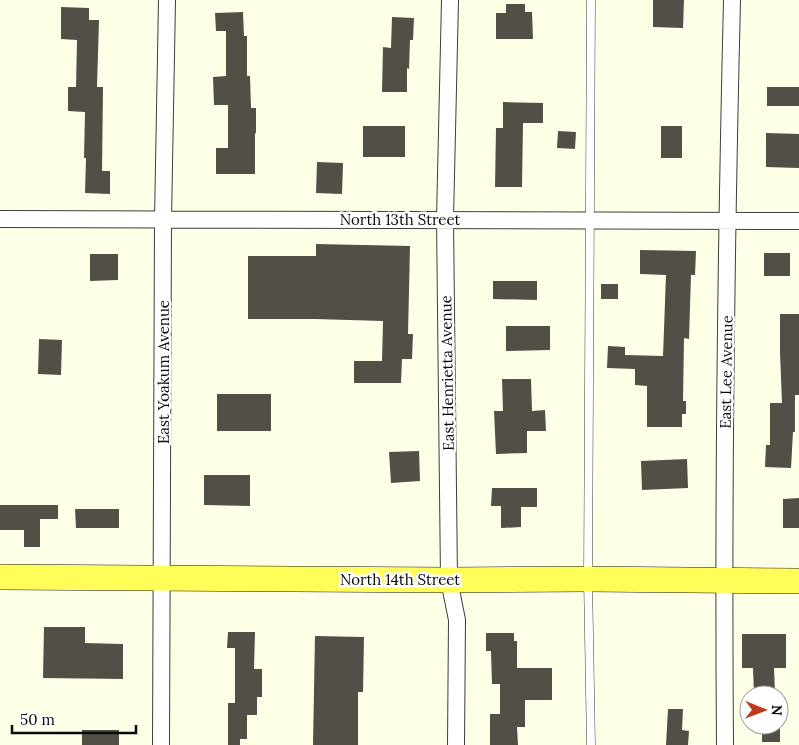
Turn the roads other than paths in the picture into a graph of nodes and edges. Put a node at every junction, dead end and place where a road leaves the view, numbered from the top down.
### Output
1 (167, 0) edge
2 (450, 0) edge
3 (590, 0) edge
4 (732, 0) edge
5 (0, 219) edge
6 (444, 219) junction
7 (590, 219) junction
8 (163, 220) junction
9 (727, 220) junction
10 (799, 221) edge
11 (0, 577) edge
12 (162, 578) junction
13 (588, 578) junction
14 (449, 580) junction
15 (724, 581) junction
16 (799, 581) edge
17 (161, 745) edge
18 (456, 745) edge
19 (591, 745) edge
20 (724, 745) edge

1 - 8 street, East Yoakum Avenue
2 - 6 street, East Henrietta Avenue
3 - 7 lane
4 - 9 street, East Lee Avenue
5 - 8 street, North 13th Street
6 - 7 street, North 13th Street
6 - 8 street, North 13th Street
6 - 14 street, East Henrietta Avenue
7 - 9 street, North 13th Street
7 - 13 lane
8 - 12 street, East Yoakum Avenue
9 - 10 street, North 13th Street
9 - 15 street, East Lee Avenue
11 - 12 main road, North 14th Street
12 - 14 main road, North 14th Street
12 - 17 street, East Yoakum Avenue
13 - 14 main road, North 14th Street
13 - 15 main road, North 14th Street
13 - 19 lane
14 - 18 street, East Henrietta Avenue
15 - 16 main road, North 14th Street
15 - 20 street, East Lee Avenue

